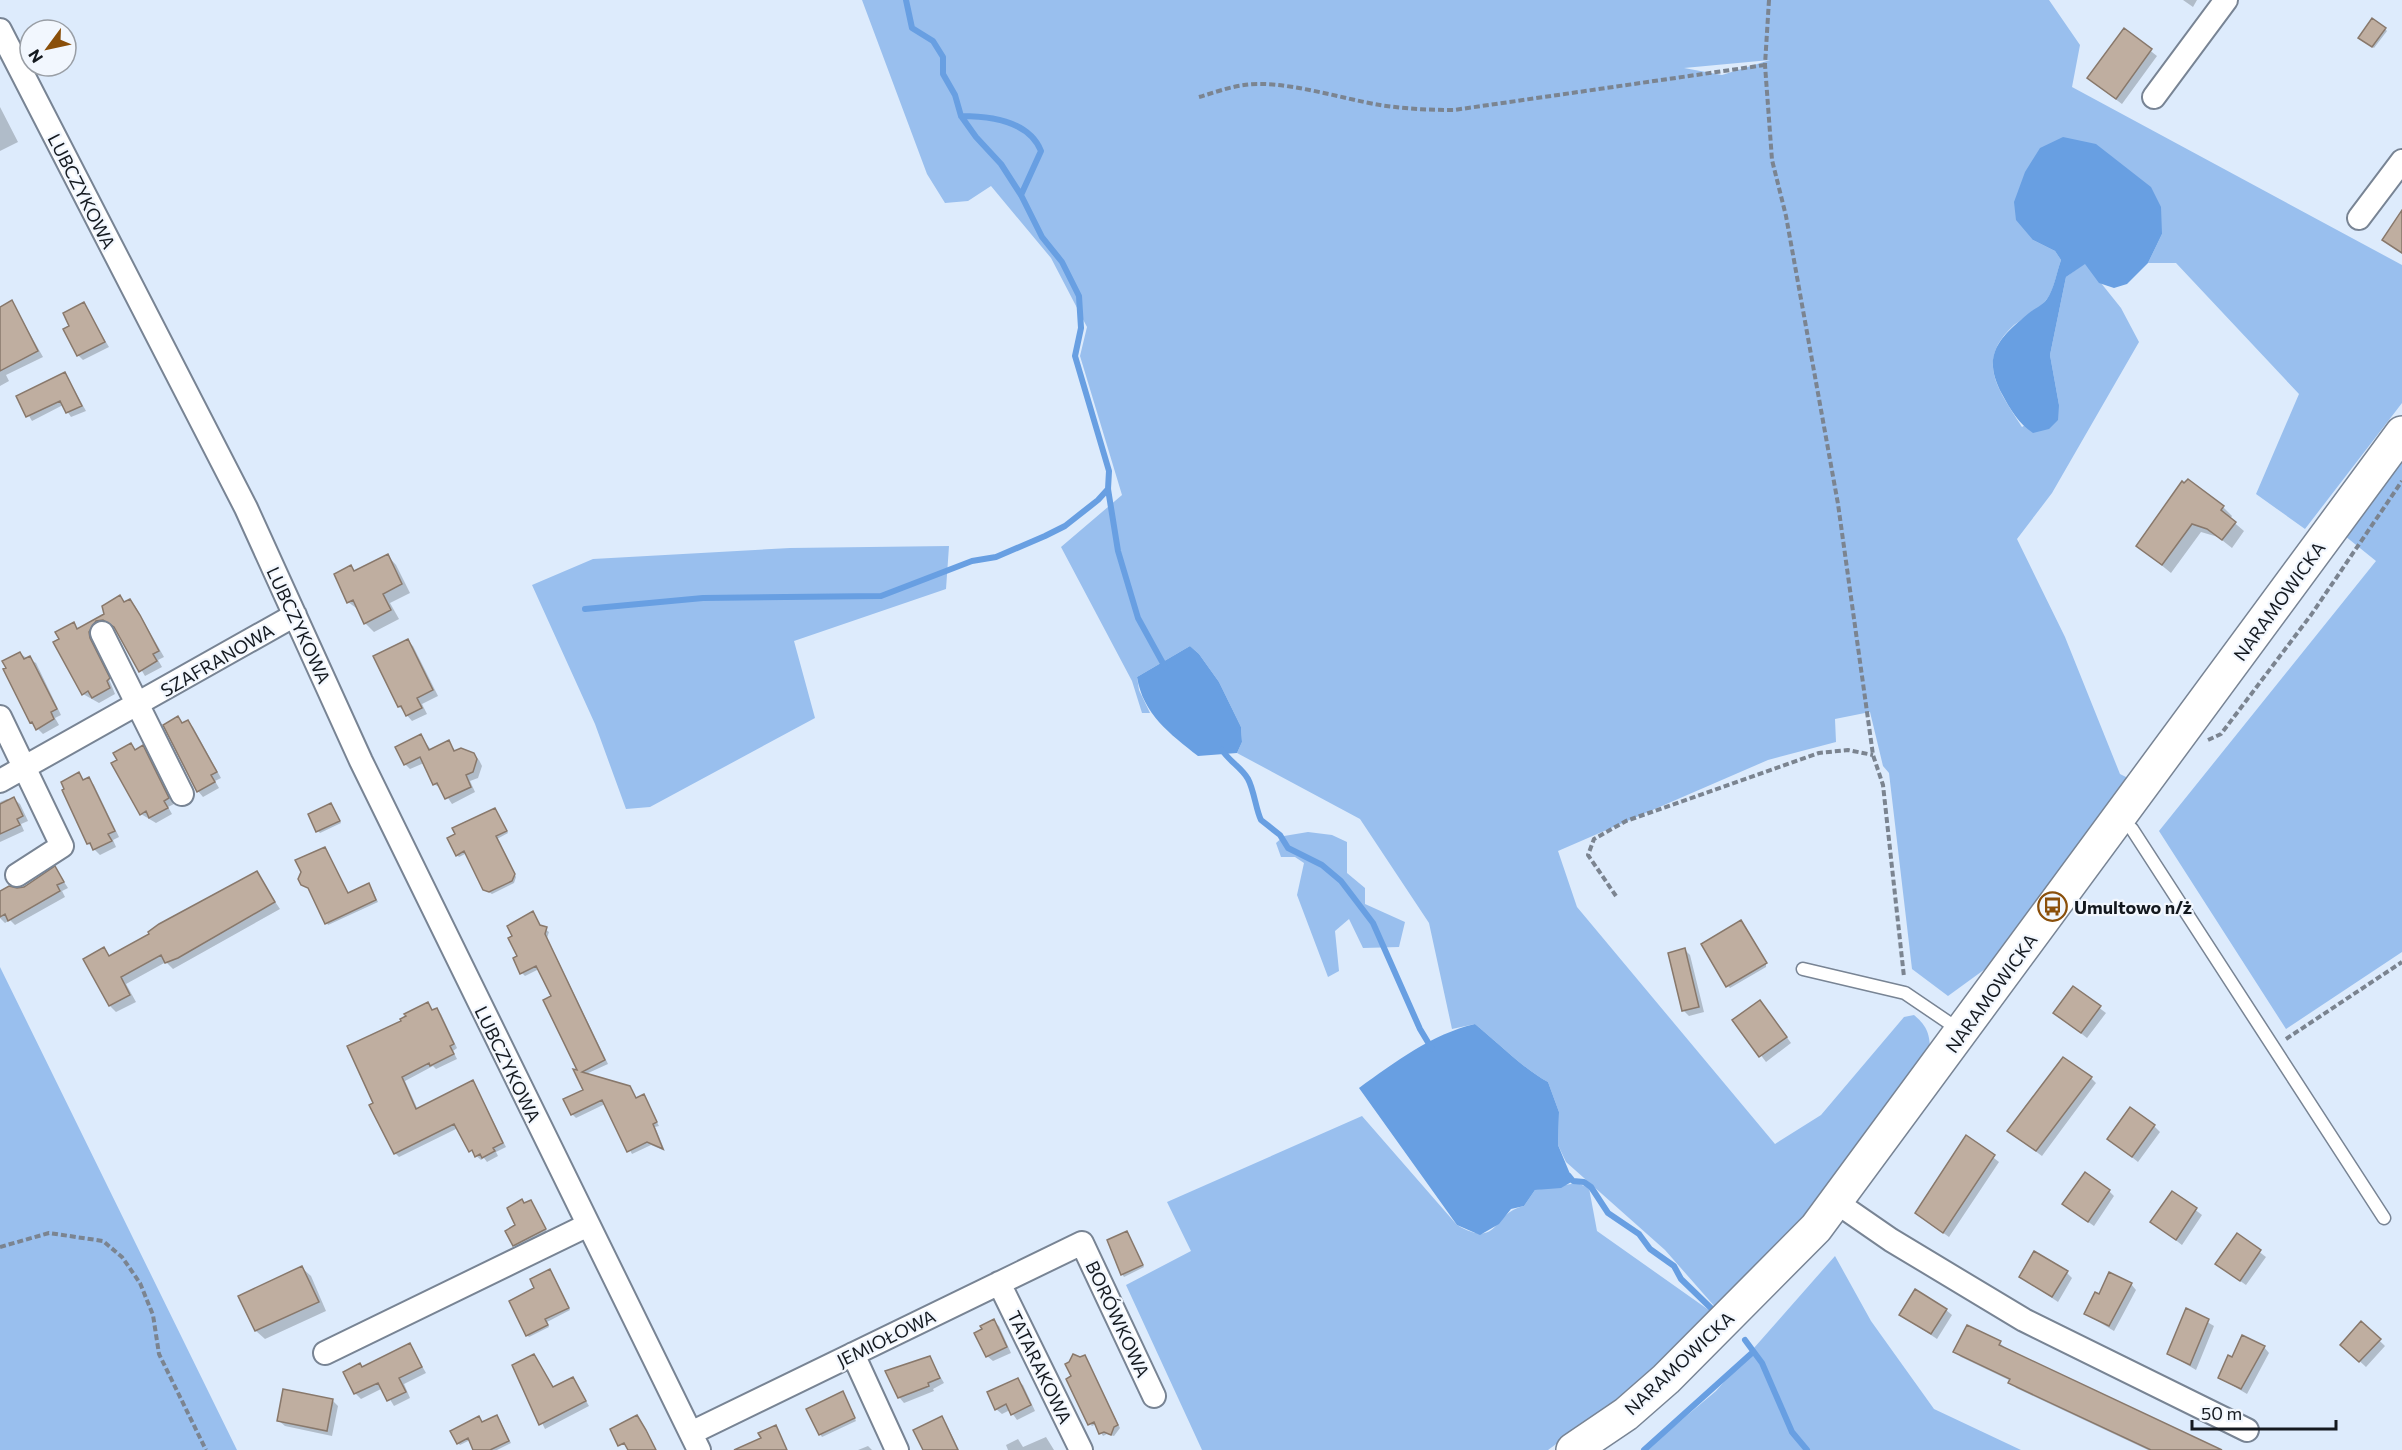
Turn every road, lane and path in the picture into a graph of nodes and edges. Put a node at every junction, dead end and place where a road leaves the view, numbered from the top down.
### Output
1 (1769, 0) edge
2 (2226, 0) edge
3 (0, 30) edge
4 (1765, 66) junction
5 (1199, 97) dead end
6 (2154, 97) dead end
7 (2402, 161) edge
8 (2359, 218) dead end
9 (2402, 433) edge
10 (295, 615) junction
11 (102, 633) dead end
12 (139, 705) junction
13 (0, 717) edge
14 (1873, 756) junction
15 (26, 768) junction
16 (0, 781) edge
17 (182, 794) dead end
18 (2119, 819) junction
19 (17, 875) dead end
20 (1616, 896) dead end
21 (2402, 962) edge
22 (1803, 969) dead end
23 (1905, 993) junction
24 (1962, 1031) junction
25 (2272, 1047) junction
26 (1836, 1202) junction
27 (2384, 1218) dead end
28 (588, 1225) junction
29 (1082, 1243) joint
30 (0, 1247) edge
31 (999, 1283) junction
32 (324, 1353) dead end
33 (853, 1354) junction
34 (1154, 1396) dead end
35 (2247, 1430) dead end
36 (695, 1442) edge
37 (206, 1450) edge
38 (897, 1450) edge
39 (1081, 1450) edge
40 (1574, 1450) edge

1 - 4 path
2 - 6 street
3 - 10 street, LUBCZYKOWA
4 - 5 path
4 - 14 path
7 - 8 street
9 - 18 street, NARAMOWICKA
10 - 12 street, SZAFRANOWA
10 - 28 street, LUBCZYKOWA
11 - 12 street, SZAFRANOWA
12 - 15 street, SZAFRANOWA
12 - 17 street, SZAFRANOWA
13 - 15 street
14 - 20 path
14 - 23 path
15 - 16 street, SZAFRANOWA
15 - 19 street
18 - 24 street, NARAMOWICKA
18 - 25 lane
21 - 25 path
22 - 23 lane
23 - 24 lane
24 - 26 street, NARAMOWICKA
25 - 27 lane
26 - 35 street
26 - 40 street, NARAMOWICKA
28 - 32 street
28 - 36 street, LUBCZYKOWA
29 - 31 street, JEMIOŁOWA
29 - 34 street, BORÓWKOWA
30 - 37 path
31 - 33 street, JEMIOŁOWA
31 - 39 street, TATARAKOWA
33 - 36 street, JEMIOŁOWA
33 - 38 street

